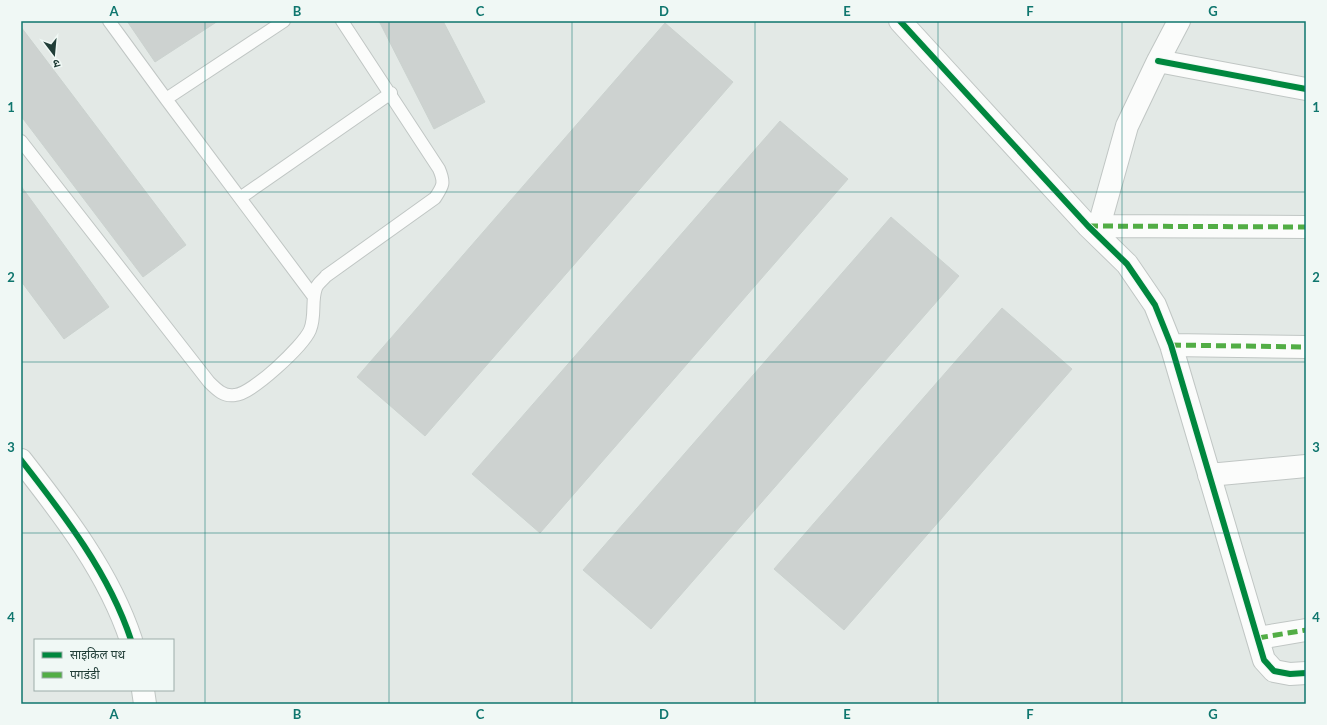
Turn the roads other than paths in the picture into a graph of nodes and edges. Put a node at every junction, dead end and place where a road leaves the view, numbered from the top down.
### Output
1 (109, 21) edge
2 (284, 21) edge
3 (342, 21) edge
4 (900, 21) edge
5 (1179, 21) edge
6 (1158, 61) junction
7 (1306, 89) edge
8 (391, 93) junction
9 (166, 99) junction
10 (21, 141) edge
11 (240, 198) junction
12 (1094, 226) junction
13 (1306, 227) edge
14 (314, 297) junction
15 (1171, 345) junction
16 (1306, 347) edge
17 (21, 460) edge
18 (1306, 466) edge
19 (1209, 475) junction
20 (1306, 630) edge
21 (1258, 638) junction
22 (131, 639) edge
23 (1306, 673) edge
24 (143, 691) edge
25 (145, 704) edge

1 - 9 lane
2 - 9 lane
3 - 8 lane
4 - 12 street
5 - 6 street
6 - 7 street
6 - 12 street
8 - 11 lane
8 - 14 lane
9 - 11 lane
10 - 14 lane
11 - 14 lane
12 - 13 street
12 - 15 street
15 - 16 street
15 - 19 street
17 - 22 street
18 - 19 street
19 - 21 street
20 - 21 street
21 - 23 street
24 - 25 street

